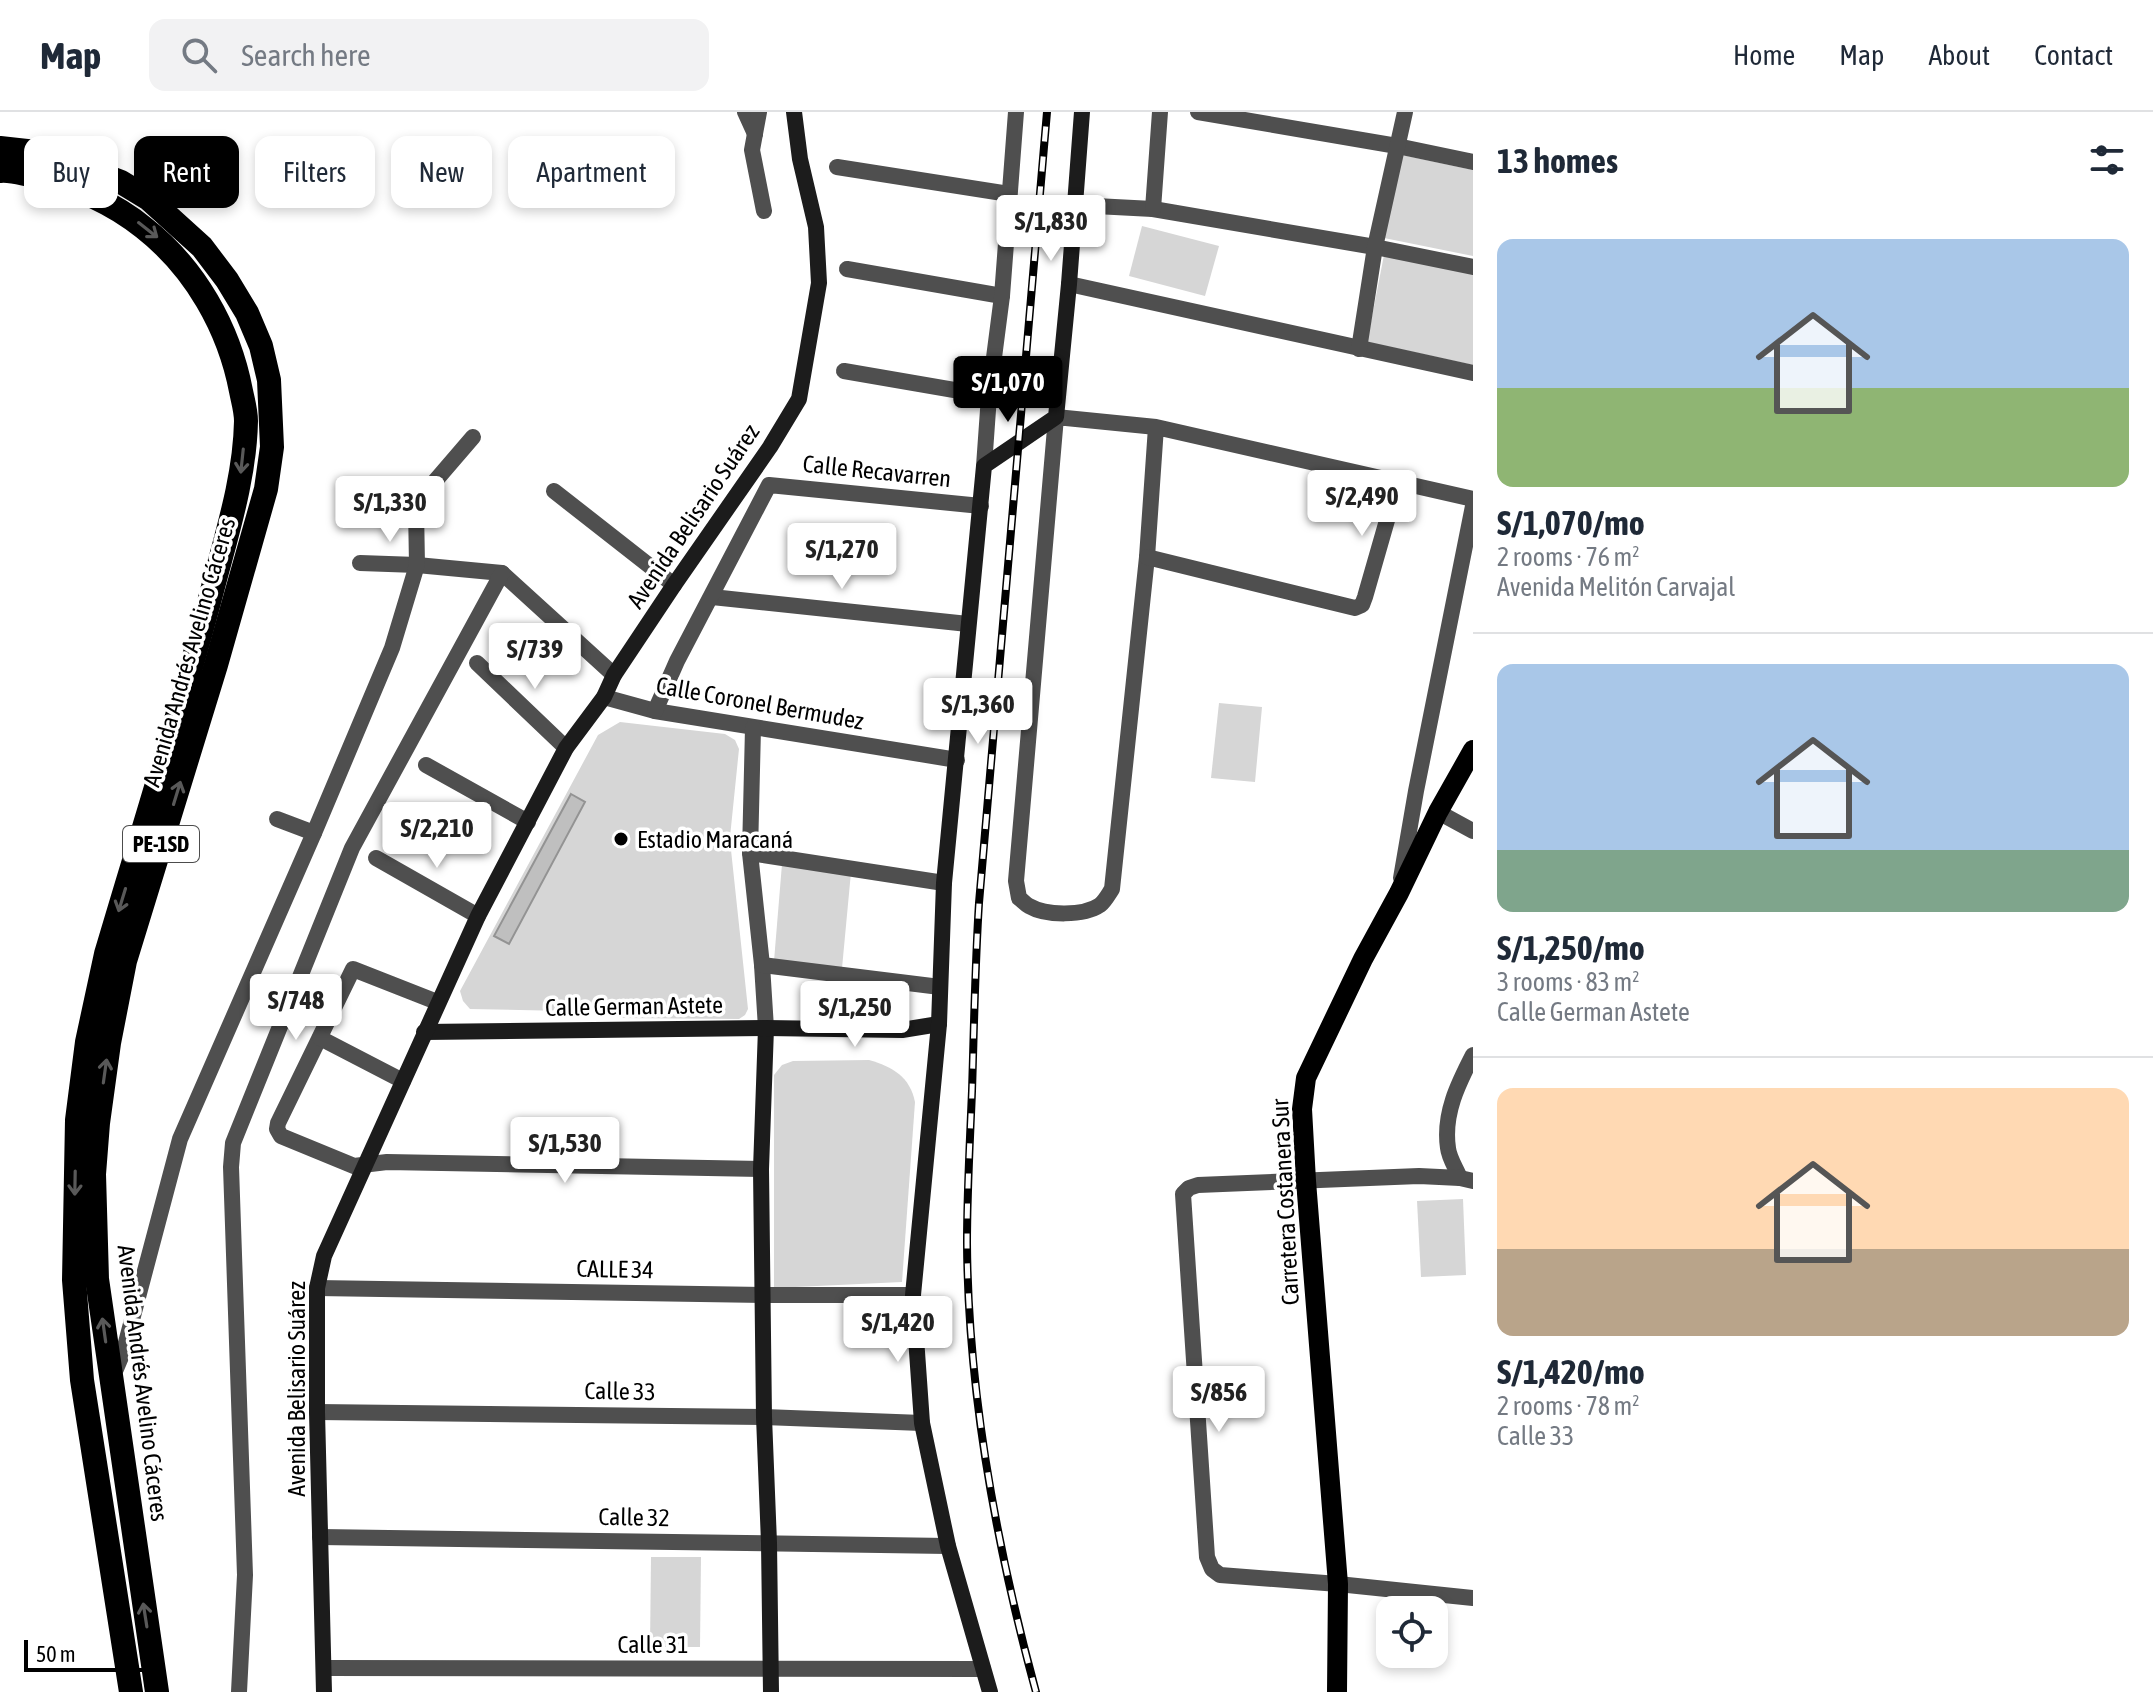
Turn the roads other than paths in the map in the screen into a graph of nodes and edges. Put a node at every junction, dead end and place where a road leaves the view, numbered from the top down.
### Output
1 (745, 112) edge
2 (759, 112) edge
3 (794, 112) edge
4 (1016, 112) edge
5 (1082, 112) edge
6 (1160, 112) edge
7 (1198, 112) edge
8 (1405, 112) edge
9 (755, 134) junction
10 (1397, 146) junction
11 (0, 148) edge
12 (1473, 162) edge
13 (837, 167) dead end
14 (0, 171) edge
15 (1009, 194) junction
16 (1076, 205) junction
17 (1153, 209) junction
18 (764, 211) dead end
19 (1375, 247) junction
20 (1473, 267) edge
21 (847, 269) dead end
22 (1069, 284) junction
23 (1002, 296) junction
24 (1359, 349) junction
25 (844, 371) dead end
26 (1473, 373) edge
27 (989, 396) junction
28 (1056, 417) junction
29 (1156, 427) junction
30 (473, 437) dead end
31 (984, 466) junction
32 (1398, 482) junction
33 (554, 491) dead end
34 (1473, 499) edge
35 (981, 506) junction
36 (1473, 506) edge
37 (1147, 557) junction
38 (360, 563) dead end
39 (417, 565) junction
40 (502, 573) junction
41 (674, 585) junction
42 (712, 597) junction
43 (968, 624) junction
44 (477, 663) dead end
45 (614, 675) junction
46 (604, 697) junction
47 (655, 711) junction
48 (753, 728) junction
49 (566, 748) junction
50 (1473, 750) edge
51 (957, 760) junction
52 (426, 765) dead end
53 (1438, 812) junction
54 (277, 819) dead end
55 (528, 822) junction
56 (1473, 831) edge
57 (314, 833) junction
58 (750, 853) junction
59 (376, 858) dead end
60 (944, 883) junction
61 (1399, 893) junction
62 (478, 916) junction
63 (762, 965) junction
64 (940, 987) junction
65 (437, 1002) junction
66 (939, 1024) junction
67 (766, 1028) junction
68 (424, 1032) junction
69 (320, 1038) junction
70 (1473, 1055) edge
71 (403, 1081) junction
72 (366, 1164) junction
73 (761, 1169) junction
74 (1467, 1179) edge
75 (1306, 1181) junction
76 (317, 1288) junction
77 (764, 1295) junction
78 (913, 1295) junction
79 (110, 1373) junction
80 (317, 1412) junction
81 (764, 1417) junction
82 (922, 1423) junction
83 (320, 1537) junction
84 (769, 1543) junction
85 (948, 1546) junction
86 (1338, 1584) junction
87 (1473, 1598) edge
88 (324, 1668) junction
89 (771, 1669) junction
90 (983, 1669) junction
91 (131, 1692) edge
92 (157, 1692) edge
93 (239, 1692) edge
94 (324, 1692) edge
95 (771, 1692) edge
96 (990, 1692) edge
97 (1337, 1692) edge

1 - 9 street
2 - 9 street
3 - 41 street, Avenida Belisario Suárez
4 - 15 street
5 - 16 street
6 - 17 street
7 - 10 street
8 - 10 street
9 - 18 street
10 - 12 street
10 - 19 street
79 -> 11 highway, Avenida Andrés Avelino Cáceres / PE-1SD
13 - 15 street
14 -> 91 highway, Avenida Andrés Avelino Cáceres / PE-1SD
15 - 23 street
16 - 17 street
16 - 22 street
17 - 19 street
19 - 20 street
19 - 24 street
21 - 23 street
22 - 24 street
22 - 28 street
23 - 27 street
24 - 26 street
25 - 27 street
27 - 31 street
28 - 29 street
28 - 31 street
28 - 37 street
29 - 32 street
29 - 37 street
30 - 39 street
31 - 35 street
32 - 34 street
32 - 37 street
33 - 41 street
35 - 42 street, Calle Recavarren
35 - 43 street
36 - 61 street
38 - 39 street
39 - 40 street
39 - 57 street
40 - 45 street
40 - 93 street
41 - 45 street, Avenida Belisario Suárez
42 - 43 street
42 - 47 street
43 - 51 street
44 - 49 street
45 - 46 street, Avenida Belisario Suárez
46 - 47 street, Calle Coronel Bermudez
46 - 49 street, Avenida Belisario Suárez
47 - 48 street, Calle Coronel Bermudez
48 - 51 street, Calle Coronel Bermudez
48 - 58 street
49 - 55 street, Avenida Belisario Suárez
50 - 53 main road, Carretera Costanera Sur
51 - 60 street
52 - 55 street
53 - 56 street
53 - 61 main road, Carretera Costanera Sur
54 - 57 street
55 - 62 street, Avenida Belisario Suárez
57 - 79 street
58 - 60 street
58 - 63 street
59 - 62 street
60 - 64 street
61 - 75 main road, Carretera Costanera Sur
62 - 65 street, Avenida Belisario Suárez
63 - 64 street
63 - 67 street
64 - 66 street
65 - 68 street, Avenida Belisario Suárez
65 - 69 street
66 - 67 street, Calle German Astete
66 - 78 street
67 - 68 street, Calle German Astete
67 - 73 street
68 - 71 street, Avenida Belisario Suárez
69 - 71 street
69 - 72 street
70 - 74 street
71 - 72 street, Avenida Belisario Suárez
72 - 73 street
72 - 76 street, Avenida Belisario Suárez
73 - 77 street
74 - 75 street
75 - 86 main road, Carretera Costanera Sur
75 - 86 street
76 - 77 street, CALLE 34
76 - 80 street, Avenida Belisario Suárez
77 - 78 street, CALLE 34
77 - 81 street
78 - 82 street
92 -> 79 highway, Avenida Andrés Avelino Cáceres / PE-1SD
80 - 81 street, Calle 33
80 - 83 street, Avenida Belisario Suárez
81 - 82 street, Calle 33
81 - 84 street
82 - 85 street
83 - 84 street, Calle 32
83 - 88 street, Avenida Belisario Suárez
84 - 85 street, Calle 32
84 - 89 street
85 - 90 street
86 - 87 street
86 - 97 main road, Carretera Costanera Sur
88 - 89 street, Calle 31
88 - 94 street, Avenida Belisario Suárez
89 - 90 street, Calle 31
89 - 95 street
90 - 96 street

